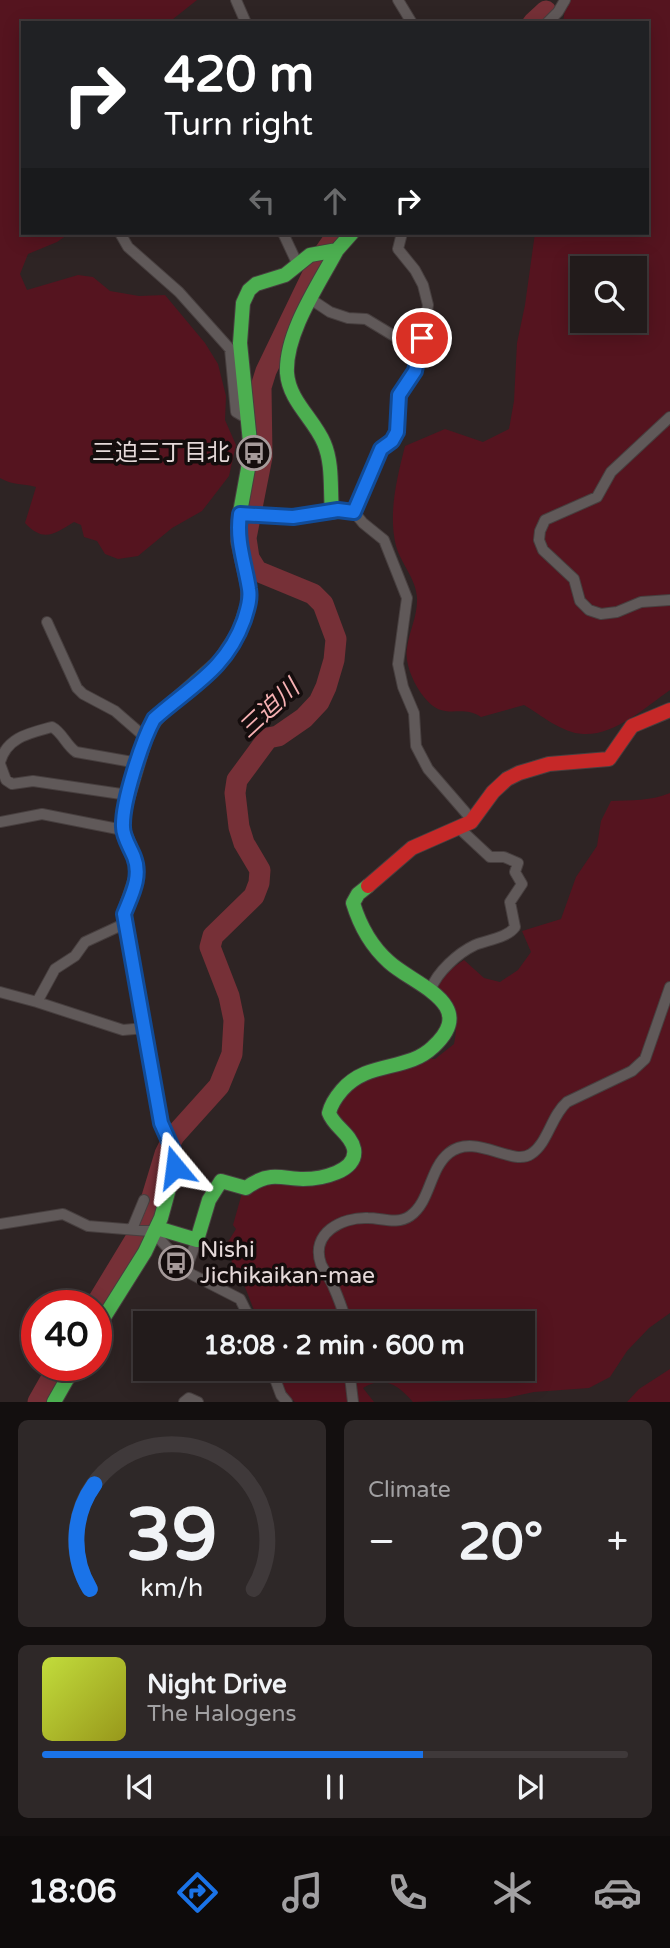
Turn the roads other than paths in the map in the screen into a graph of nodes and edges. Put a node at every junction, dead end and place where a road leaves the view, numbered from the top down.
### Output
1 (236, 0) edge
2 (398, 0) edge
3 (565, 0) edge
4 (244, 21) edge
5 (411, 21) edge
6 (549, 21) edge
7 (121, 235) edge
8 (284, 235) edge
9 (349, 235) edge
10 (402, 235) edge
11 (326, 252) junction
12 (298, 263) junction
13 (313, 299) junction
14 (422, 342) junction
15 (670, 417) edge
16 (248, 419) junction
17 (332, 512) junction
18 (354, 512) junction
19 (247, 515) junction
20 (670, 600) edge
21 (47, 622) dead end
22 (670, 710) edge
23 (146, 738) junction
24 (0, 763) edge
25 (138, 763) junction
26 (128, 795) junction
27 (0, 821) edge
28 (473, 821) junction
29 (122, 830) junction
30 (460, 830) junction
31 (126, 923) junction
32 (670, 986) edge
33 (431, 989) junction
34 (0, 992) edge
35 (37, 1002) junction
36 (145, 1028) junction
37 (144, 1200) dead end
38 (0, 1224) edge
39 (132, 1229) junction
40 (154, 1231) junction
41 (197, 1240) junction
42 (186, 1269) junction
43 (112, 1303) edge
44 (246, 1311) edge
45 (343, 1311) edge
46 (66, 1381) edge
47 (276, 1381) edge
48 (351, 1381) edge
49 (55, 1402) edge
50 (184, 1402) edge
51 (198, 1402) edge
52 (287, 1402) edge
53 (353, 1402) edge

1 - 4 street
2 - 5 street
3 - 6 street
7 - 16 street
8 - 12 street
9 - 11 street
10 - 14 street
11 - 12 street
11 - 13 street
12 - 16 street
13 - 14 street
13 - 17 street
14 - 18 street
15 - 20 street
16 - 19 street
17 - 18 street
17 - 19 street
18 - 28 street
19 - 23 street
21 - 23 street
22 - 28 street
23 - 25 street
24 - 25 street
24 - 26 street
25 - 26 street
26 - 29 street
27 - 29 street
28 - 30 street
29 - 31 street
30 - 33 street
30 - 33 street
31 - 35 street
31 - 36 street
32 - 45 street
33 - 41 street
34 - 35 street
35 - 36 street
36 - 40 street
37 - 39 street
38 - 39 street
39 - 40 street
40 - 41 street
40 - 42 street
40 - 43 street
41 - 42 street
42 - 44 street
46 - 49 street
47 - 52 street
48 - 53 street
50 - 51 street

